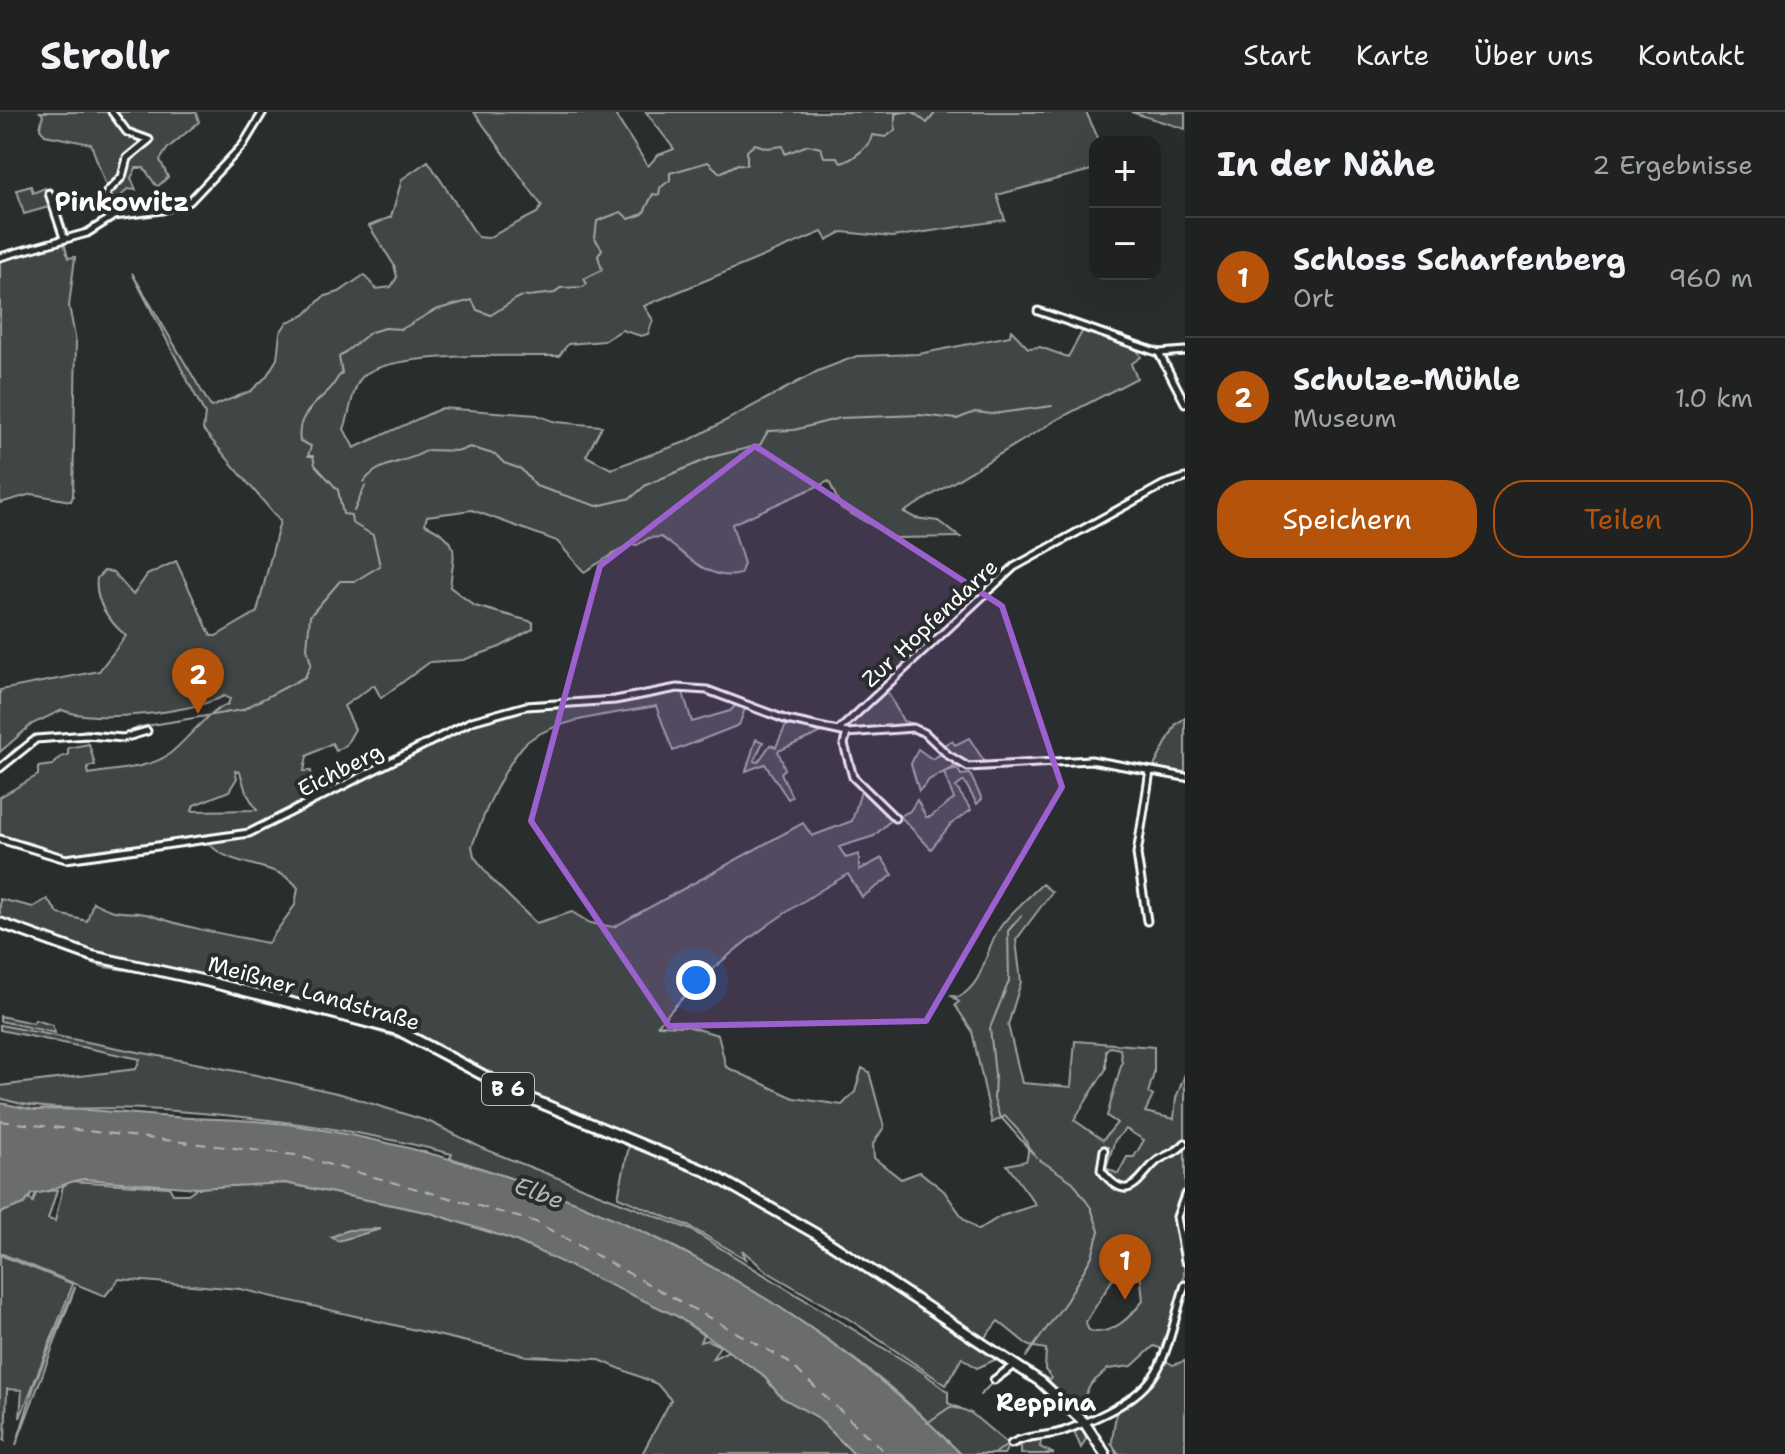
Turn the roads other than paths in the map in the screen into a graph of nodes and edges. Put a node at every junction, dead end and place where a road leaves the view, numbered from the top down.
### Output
1 (112, 112) edge
2 (263, 112) edge
3 (49, 193) dead end
4 (108, 214) junction
5 (64, 238) junction
6 (0, 257) edge
7 (1038, 311) dead end
8 (1185, 351) edge
9 (1159, 353) junction
10 (1185, 403) edge
11 (1185, 478) edge
12 (839, 730) junction
13 (147, 731) dead end
14 (847, 733) junction
15 (0, 768) edge
16 (1142, 769) junction
17 (1150, 771) junction
18 (1185, 777) edge
19 (1148, 781) junction
20 (895, 818) dead end
21 (0, 839) edge
22 (1147, 921) dead end
23 (0, 923) edge
24 (1185, 1143) edge
25 (1104, 1150) dead end
26 (1185, 1195) edge
27 (1185, 1261) edge
28 (1185, 1285) edge
29 (1015, 1365) junction
30 (994, 1380) dead end
31 (1086, 1423) junction
32 (1011, 1444) dead end
33 (1105, 1454) edge

1 - 4 street
2 - 4 street
3 - 5 street
4 - 5 street
5 - 6 street
7 - 9 street
8 - 9 street
9 - 10 street
11 - 12 street, Zur Hopfendarre
12 - 14 street
12 - 21 street, Eichberg
13 - 15 street
14 - 16 street
14 - 20 street
16 - 17 street
16 - 19 street
17 - 18 street
17 - 19 street
19 - 22 street
23 - 29 main road, Meißner Landstraße / B 6
24 - 25 street
26 - 27 street
28 - 31 street
29 - 30 street
29 - 31 main road, B 6
31 - 32 street
31 - 33 main road, B 6

